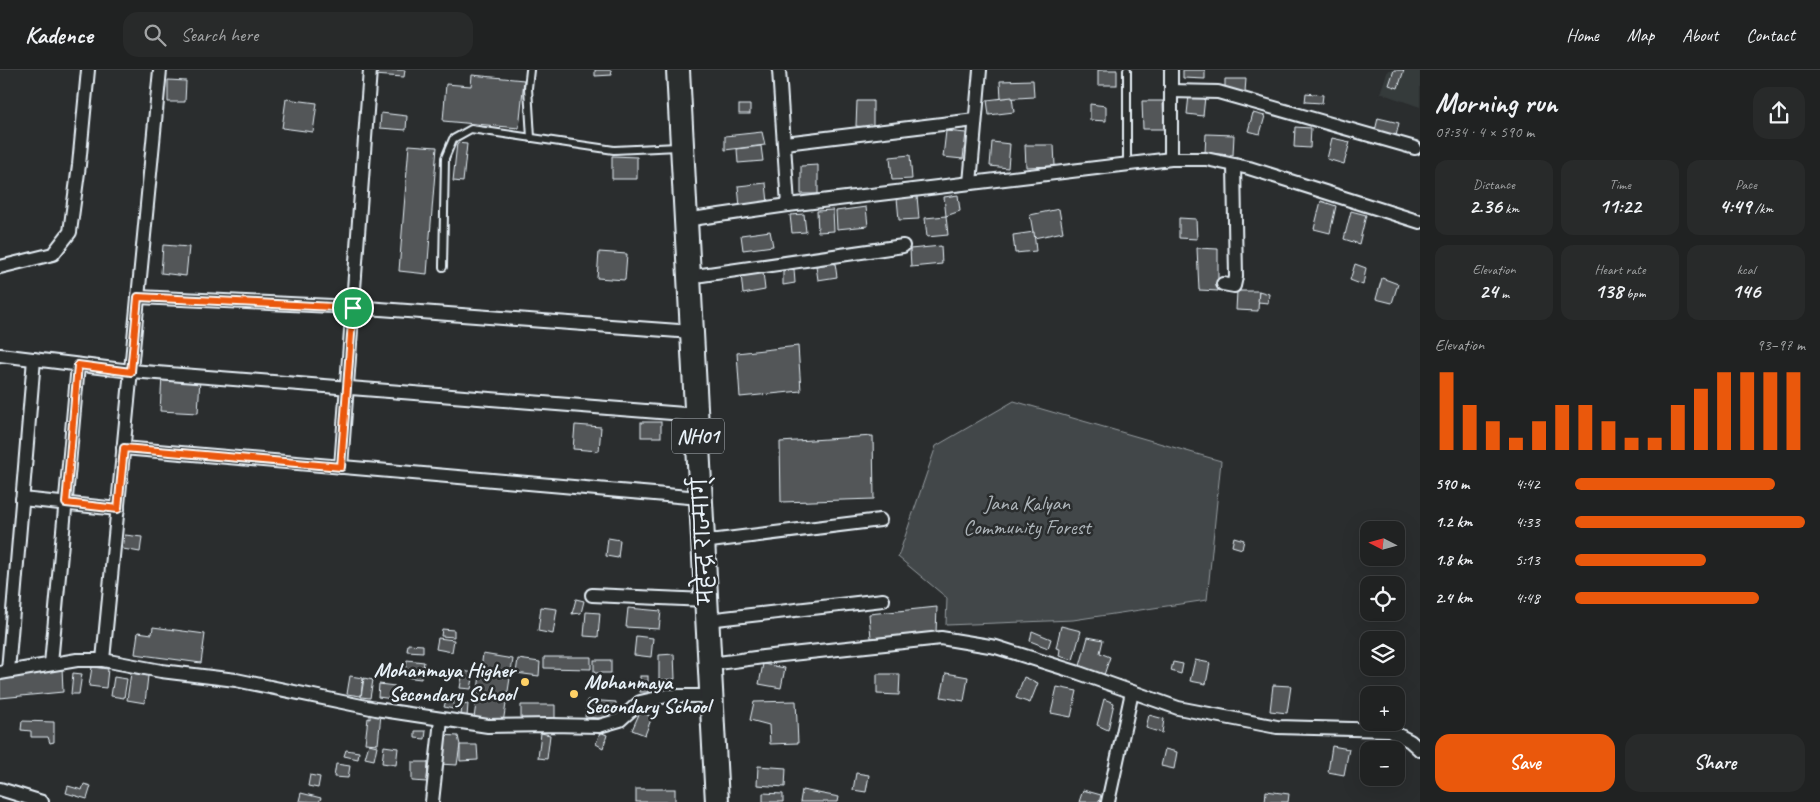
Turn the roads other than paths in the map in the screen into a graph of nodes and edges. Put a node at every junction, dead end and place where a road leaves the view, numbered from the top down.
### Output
1 (88, 70) edge
2 (160, 70) edge
3 (370, 70) edge
4 (530, 70) edge
5 (678, 70) edge
6 (779, 70) edge
7 (980, 70) edge
8 (1127, 70) edge
9 (1171, 70) edge
10 (1171, 91) junction
11 (975, 120) junction
12 (531, 138) junction
13 (785, 143) junction
14 (683, 147) junction
15 (1415, 148) dead end
16 (1171, 158) junction
17 (1127, 164) junction
18 (1234, 165) junction
19 (970, 183) junction
20 (788, 205) junction
21 (685, 220) junction
22 (1420, 222) edge
23 (903, 246) dead end
24 (0, 267) edge
25 (443, 267) dead end
26 (688, 277) junction
27 (1223, 284) dead end
28 (138, 297) junction
29 (353, 308) junction
30 (692, 332) junction
31 (0, 355) edge
32 (34, 360) junction
33 (78, 365) junction
34 (131, 372) junction
35 (347, 388) junction
36 (697, 416) junction
37 (124, 448) junction
38 (341, 467) junction
39 (700, 498) junction
40 (22, 499) junction
41 (66, 503) junction
42 (118, 509) junction
43 (880, 520) dead end
44 (702, 542) junction
45 (592, 595) dead end
46 (883, 600) dead end
47 (706, 610) junction
48 (103, 660) junction
49 (51, 664) junction
50 (710, 664) junction
51 (4, 672) edge
52 (1132, 692) junction
53 (712, 696) junction
54 (441, 720) junction
55 (1420, 750) edge
56 (0, 789) edge
57 (42, 802) edge
58 (432, 802) edge
59 (717, 802) edge
60 (1108, 802) edge

1 - 24 street
2 - 28 street
3 - 29 street
4 - 12 lane
5 - 14 highway, महेन्द्र राज्मार्ग् / NH01
6 - 13 street
7 - 11 street
8 - 17 lane
9 - 10 street
10 - 15 street
10 - 16 street
11 - 13 street
11 - 19 street
12 - 14 lane
12 - 25 lane
13 - 20 street
14 - 21 highway, महेन्द्र राज्मार्ग् / NH01
16 - 17 street
16 - 18 street
17 - 19 street
18 - 22 street
18 - 27 street
19 - 20 street
20 - 21 street
21 - 26 highway, महेन्द्र राज्मार्ग् / NH01
23 - 26 street
26 - 30 highway, महेन्द्र राज्मार्ग् / NH01
28 - 29 street
28 - 34 street
29 - 30 street
29 - 35 street
30 - 36 highway, महेन्द्र राज्मार्ग् / NH01
31 - 32 street
32 - 33 street
32 - 40 street
33 - 34 street
33 - 41 street
34 - 35 street
34 - 37 street
35 - 36 street
35 - 38 street
36 - 39 highway, महेन्द्र राज्मार्ग् / NH01
37 - 38 street
37 - 42 street
38 - 39 street
39 - 44 highway, महेन्द्र राज्मार्ग् / NH01
40 - 41 street
40 - 51 street
41 - 42 street
41 - 49 street
42 - 48 street
43 - 44 street
44 - 47 highway, महेन्द्र राज्मार्ग् / NH01
45 - 47 street
46 - 47 street
47 - 50 highway, महेन्द्र राज्मार्ग् / NH01
48 - 49 street
48 - 54 street
49 - 51 street
50 - 52 street
50 - 53 highway, महेन्द्र राज्मार्ग् / NH01
52 - 55 street
52 - 60 street
53 - 54 street
53 - 59 highway, महेन्द्र राज्मार्ग् / NH01
54 - 58 street
56 - 57 street

